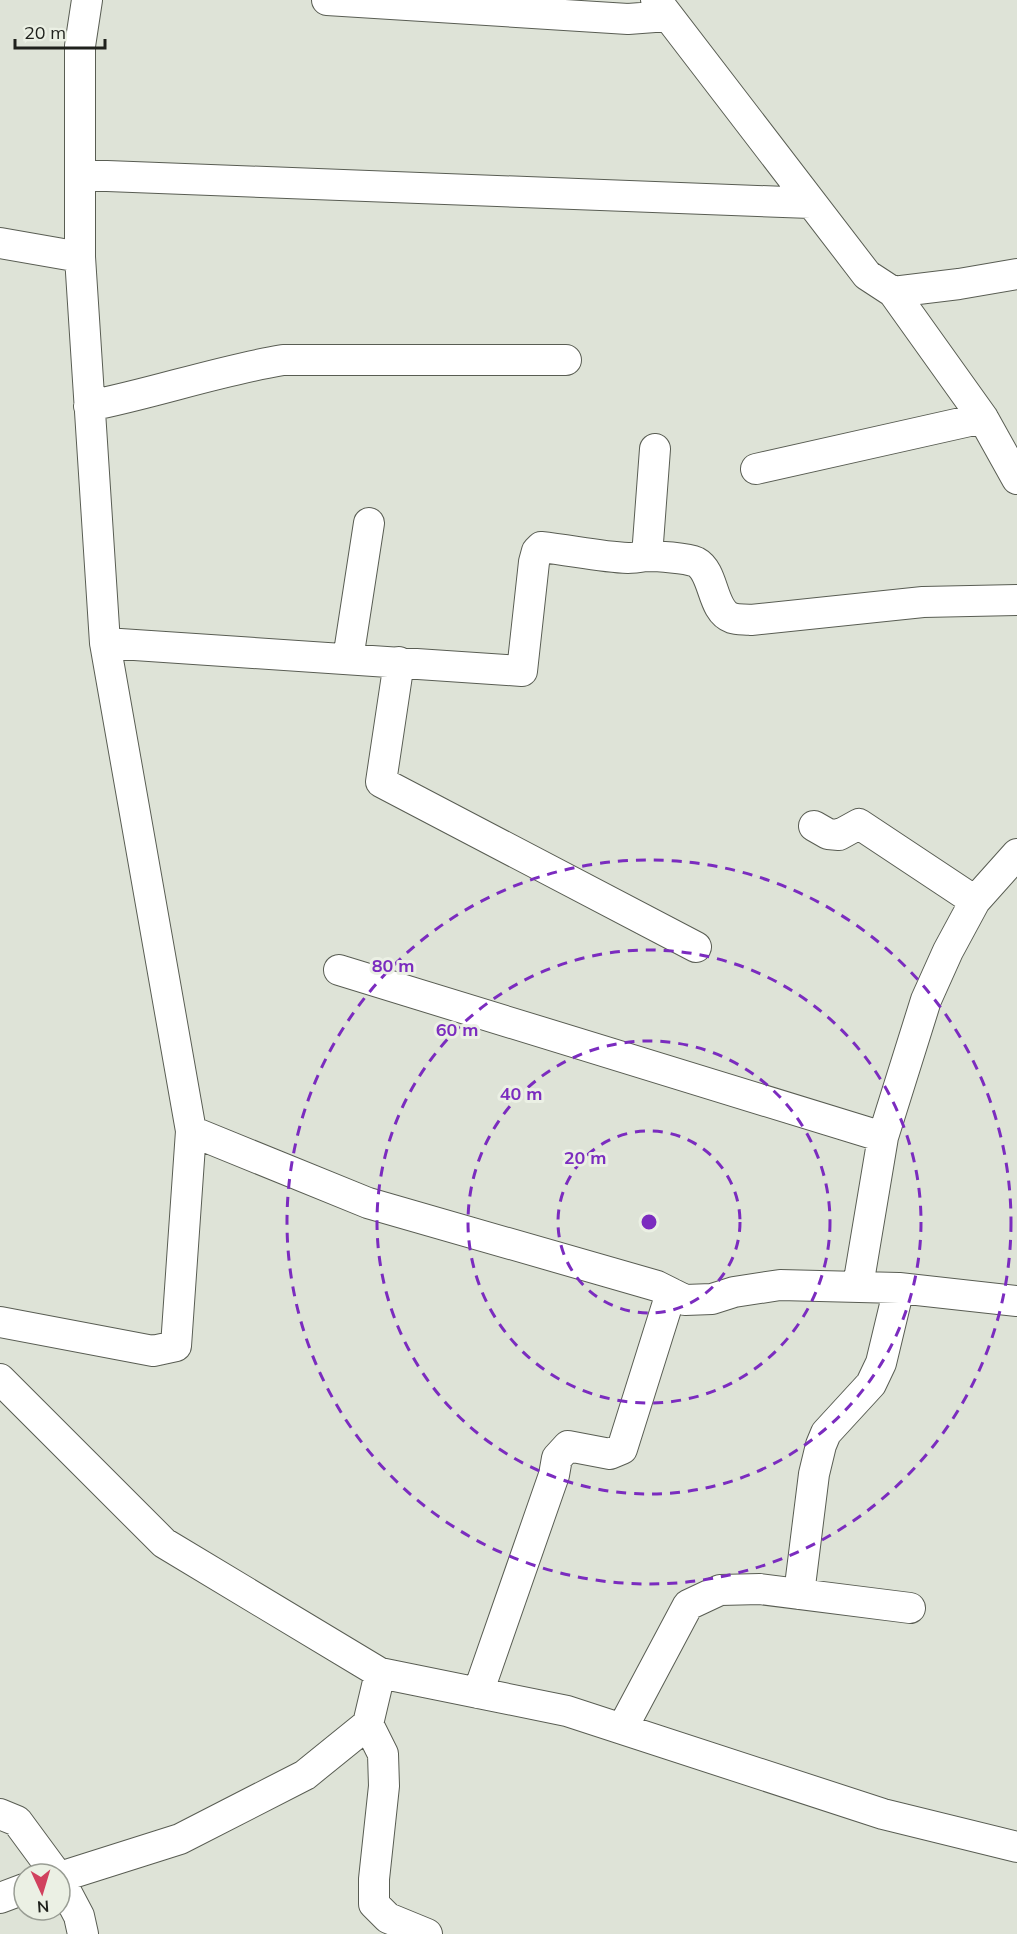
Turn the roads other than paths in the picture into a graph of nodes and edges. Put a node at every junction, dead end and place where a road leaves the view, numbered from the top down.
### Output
1 (87, 0) edge
2 (327, 0) edge
3 (662, 8) edge
4 (81, 175) junction
5 (811, 203) junction
6 (0, 243) edge
7 (80, 257) junction
8 (1017, 274) edge
9 (893, 292) junction
10 (567, 360) dead end
11 (89, 406) junction
12 (983, 418) junction
13 (655, 449) dead end
14 (756, 469) dead end
15 (1016, 475) edge
16 (369, 523) dead end
17 (647, 556) junction
18 (1017, 600) edge
19 (105, 643) junction
20 (348, 660) junction
21 (399, 662) junction
22 (814, 826) dead end
23 (1017, 854) edge
24 (975, 901) junction
25 (696, 947) dead end
26 (339, 970) dead end
27 (191, 1131) junction
28 (883, 1137) junction
29 (858, 1286) junction
30 (899, 1288) junction
31 (671, 1293) junction
32 (1017, 1301) edge
33 (0, 1322) edge
34 (0, 1378) edge
35 (799, 1594) junction
36 (910, 1608) dead end
37 (380, 1673) junction
38 (478, 1693) junction
39 (368, 1724) junction
40 (622, 1729) junction
41 (0, 1814) edge
42 (1016, 1841) edge
43 (47, 1862) edge
44 (72, 1874) edge
45 (72, 1902) edge
46 (83, 1934) edge
47 (427, 1934) edge

1 - 4 street
2 - 3 street
3 - 5 street
4 - 5 street
4 - 7 street
5 - 9 street
6 - 7 street
7 - 11 street
8 - 9 street
9 - 12 street
10 - 11 street
11 - 19 street
12 - 14 street
12 - 15 street
13 - 17 street
16 - 20 street
17 - 18 street
17 - 21 street
19 - 20 street
19 - 27 street
20 - 21 street
21 - 25 street
22 - 24 street
23 - 24 street
24 - 28 street
26 - 28 street
27 - 31 street
27 - 33 street
28 - 29 street
29 - 30 street
29 - 31 street
30 - 32 street
30 - 35 street
31 - 38 street
34 - 37 street
35 - 36 street
35 - 40 street
37 - 38 street
37 - 39 street
38 - 40 street
39 - 44 street
39 - 47 street
40 - 42 street
41 - 43 street
45 - 46 street

